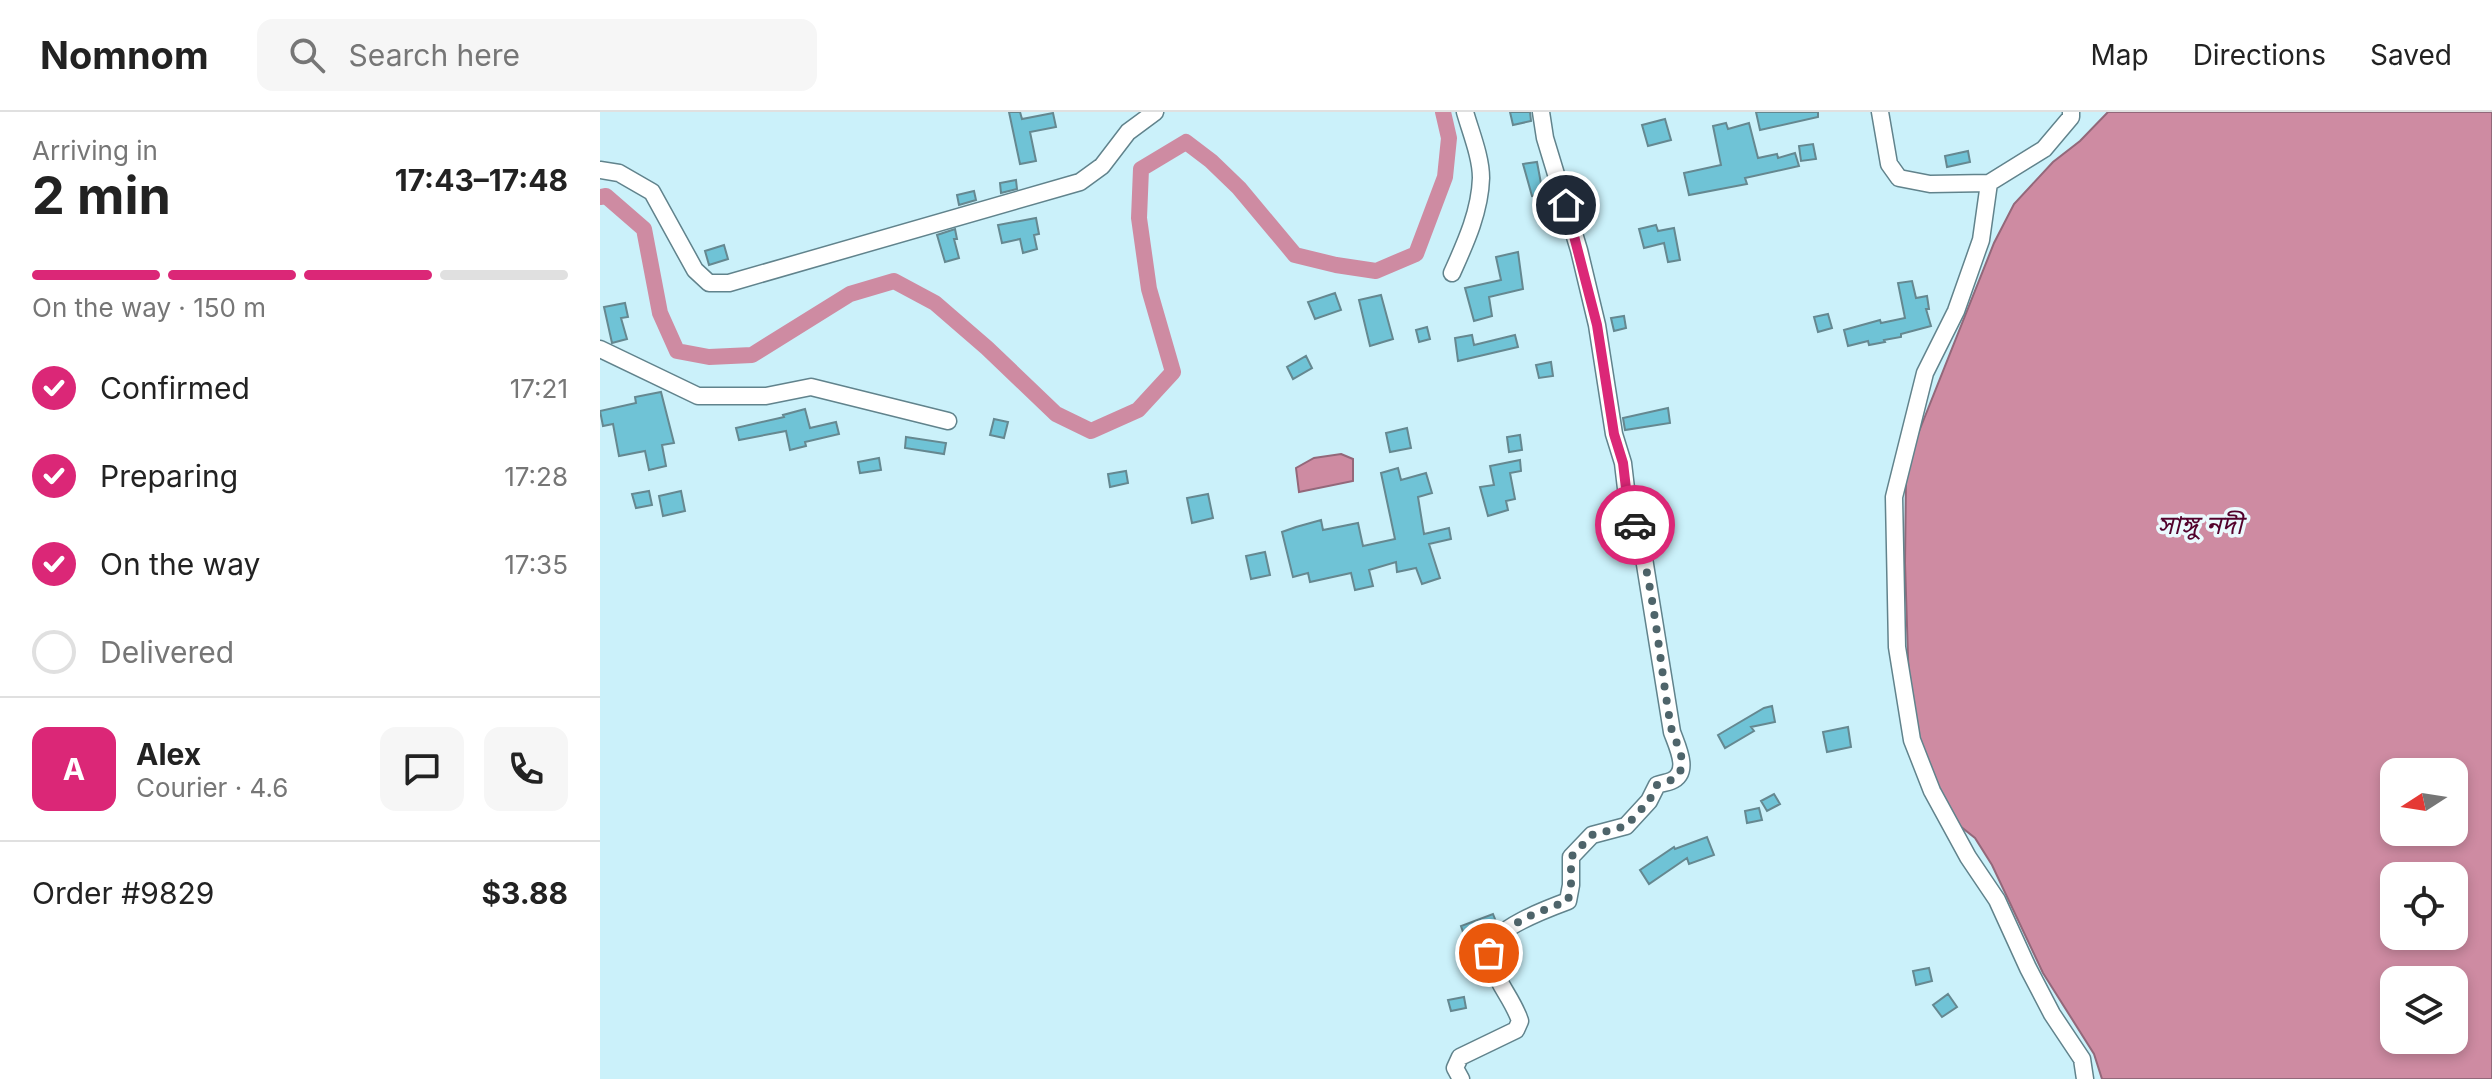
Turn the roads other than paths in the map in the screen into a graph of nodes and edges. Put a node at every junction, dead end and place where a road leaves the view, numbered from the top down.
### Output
1 (1155, 112) edge
2 (1465, 112) edge
3 (1541, 112) edge
4 (1880, 112) edge
5 (2071, 112) edge
6 (600, 170) edge
7 (1989, 183) junction
8 (1452, 273) dead end
9 (600, 349) edge
10 (948, 421) dead end
11 (1461, 1079) edge
12 (2085, 1079) edge

1 - 6 street
2 - 8 street
3 - 11 street
4 - 7 street
5 - 7 street
7 - 12 street
9 - 10 street

